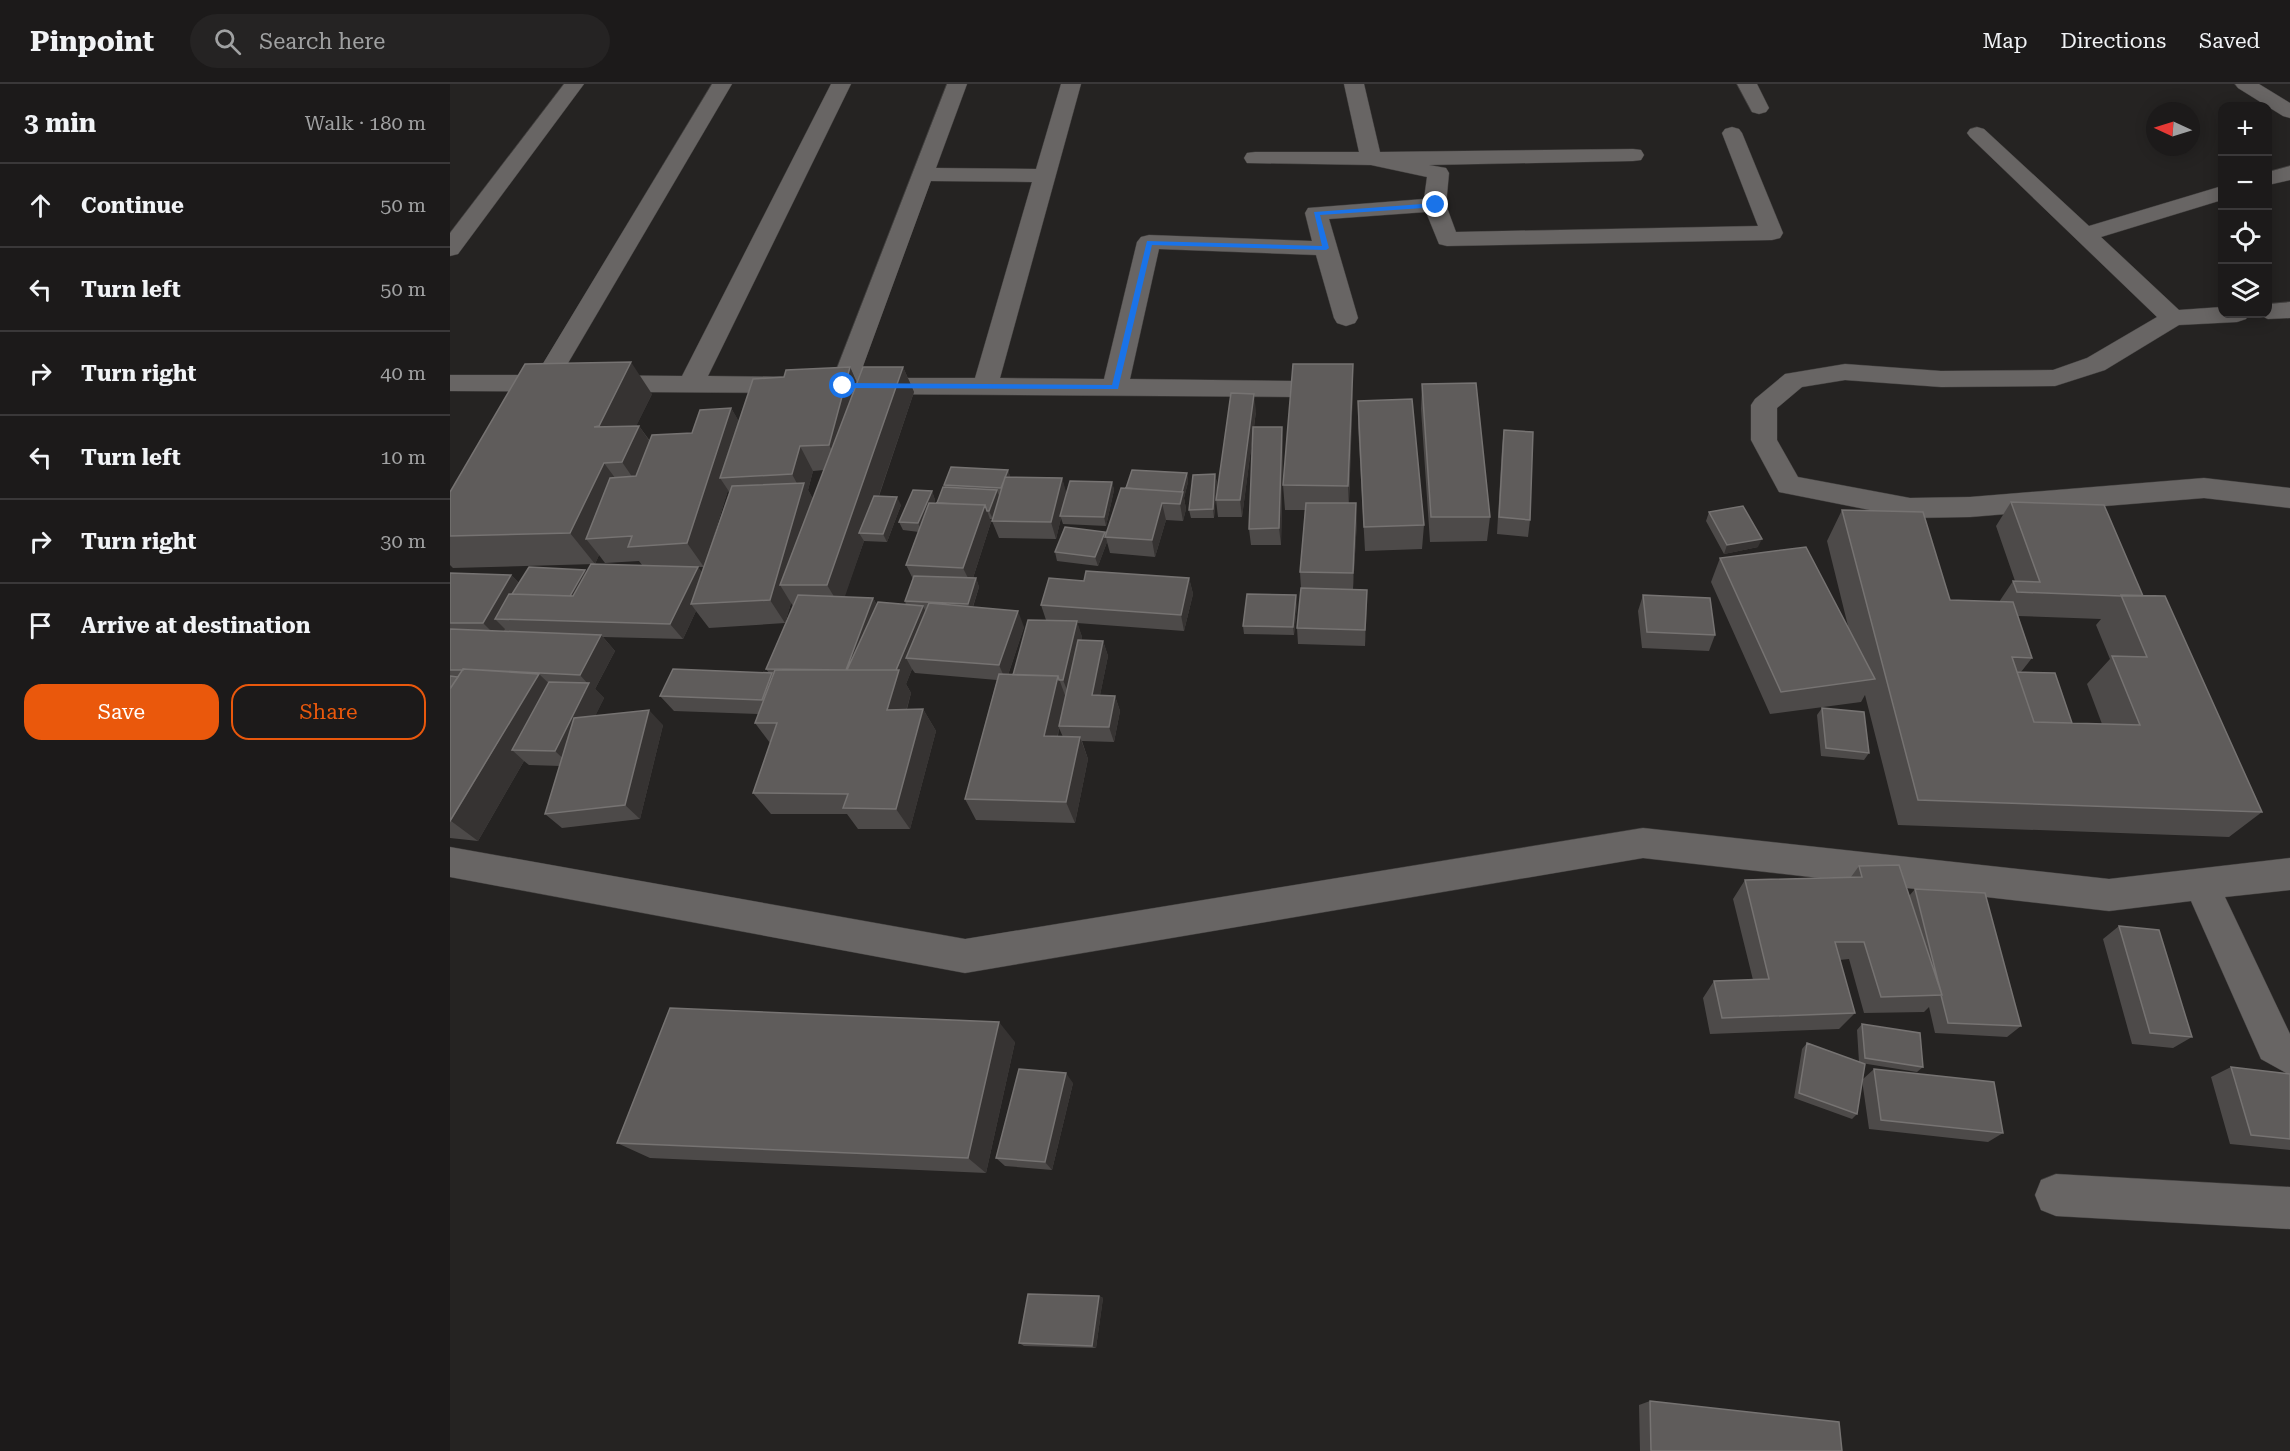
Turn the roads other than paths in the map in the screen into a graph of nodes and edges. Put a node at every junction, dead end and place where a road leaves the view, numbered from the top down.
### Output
1 (574, 84) edge
2 (722, 84) edge
3 (841, 84) edge
4 (957, 84) edge
5 (1071, 84) edge
6 (1354, 84) edge
7 (1747, 84) edge
8 (2245, 84) edge
9 (1759, 108) dead end
10 (2290, 112) edge
11 (1732, 133) dead end
12 (1977, 133) dead end
13 (1633, 156) dead end
14 (1255, 158) dead end
15 (1371, 159) junction
16 (2290, 173) edge
17 (922, 174) junction
18 (1045, 176) junction
19 (2272, 178) edge
20 (2218, 195) edge
21 (1436, 205) junction
22 (2084, 235) junction
23 (1326, 248) junction
24 (450, 249) edge
25 (2290, 310) edge
26 (2272, 311) edge
27 (2218, 315) edge
28 (1346, 318) dead end
29 (2173, 318) junction
30 (450, 383) edge
31 (691, 384) junction
32 (843, 386) junction
33 (985, 386) junction
34 (1115, 387) junction
35 (1295, 389) edge
36 (529, 390) junction
37 (2290, 498) edge
38 (450, 862) edge
39 (2290, 874) edge
40 (2201, 884) junction
41 (2290, 1056) edge
42 (2056, 1195) dead end
43 (2290, 1208) edge

1 - 24 street
2 - 36 street
3 - 31 street
4 - 17 street
5 - 18 street
6 - 15 street
7 - 9 street
8 - 10 street
11 - 21 street
12 - 22 street
13 - 15 street
14 - 15 street
15 - 21 street
16 - 19 street
17 - 18 street
17 - 32 street
18 - 33 street
20 - 22 street
21 - 23 street
22 - 29 street
23 - 28 street
23 - 34 street
25 - 26 street
27 - 29 street
29 - 37 street
30 - 36 street
31 - 32 street
31 - 36 street
32 - 33 street
33 - 34 street
34 - 35 street
38 - 40 street
39 - 40 street
40 - 41 street
42 - 43 street

